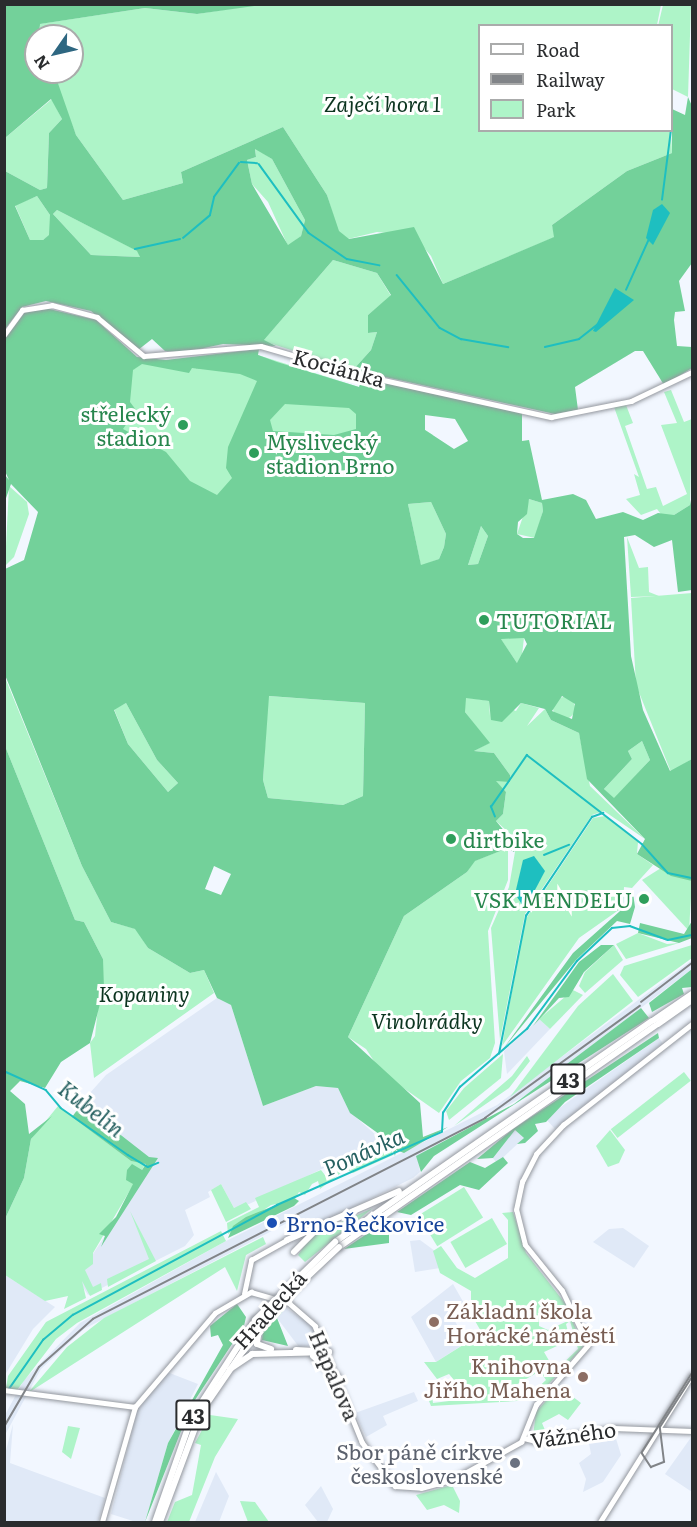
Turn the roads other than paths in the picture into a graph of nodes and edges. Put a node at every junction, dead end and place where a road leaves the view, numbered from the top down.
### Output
1 (4, 335) edge
2 (693, 372) edge
3 (693, 993) edge
4 (693, 1000) edge
5 (655, 1023) junction
6 (693, 1024) edge
7 (460, 1156) junction
8 (426, 1177) junction
9 (313, 1232) junction
10 (287, 1240) joint
11 (337, 1244) junction
12 (294, 1252) dead end
13 (244, 1294) junction
14 (259, 1323) junction
15 (321, 1334) junction
16 (318, 1350) junction
17 (329, 1352) junction
18 (312, 1356) junction
19 (693, 1375) edge
20 (338, 1377) junction
21 (218, 1383) junction
22 (6, 1391) edge
23 (135, 1407) junction
24 (693, 1431) edge
25 (657, 1433) junction
26 (524, 1438) junction
27 (375, 1466) joint
28 (102, 1522) edge
29 (155, 1522) edge
30 (160, 1522) edge
31 (600, 1522) edge

1 - 2 street, Kociánka
3 - 5 highway, 43
4 - 5 highway, 43
5 - 7 highway, 43
6 - 26 street
7 - 8 highway, Hradecká / 43
7 - 11 highway, Hradecká / 43
8 - 9 highway
8 - 11 highway, Hradecká / 43
9 - 10 highway
9 - 12 highway
10 - 13 street
11 - 14 highway, Hradecká / 43, bridge
11 - 14 highway, Hradecká / 43, bridge
13 - 15 street, Hapalova
13 - 23 street
14 - 16 highway
14 - 21 highway, Hradecká / 43
14 - 29 highway, Hradecká / 43
15 - 16 highway
15 - 17 street, Hapalova
16 - 17 highway
17 - 18 highway
17 - 20 street, Hapalova
18 - 20 highway
18 - 21 highway
19 - 25 street
20 - 27 street, Hapalova
21 - 30 highway, Hradecká / 43
22 - 23 street
23 - 28 street
24 - 25 street, Vážného
25 - 26 street, Vážného
25 - 31 street
26 - 27 street, Vážného

